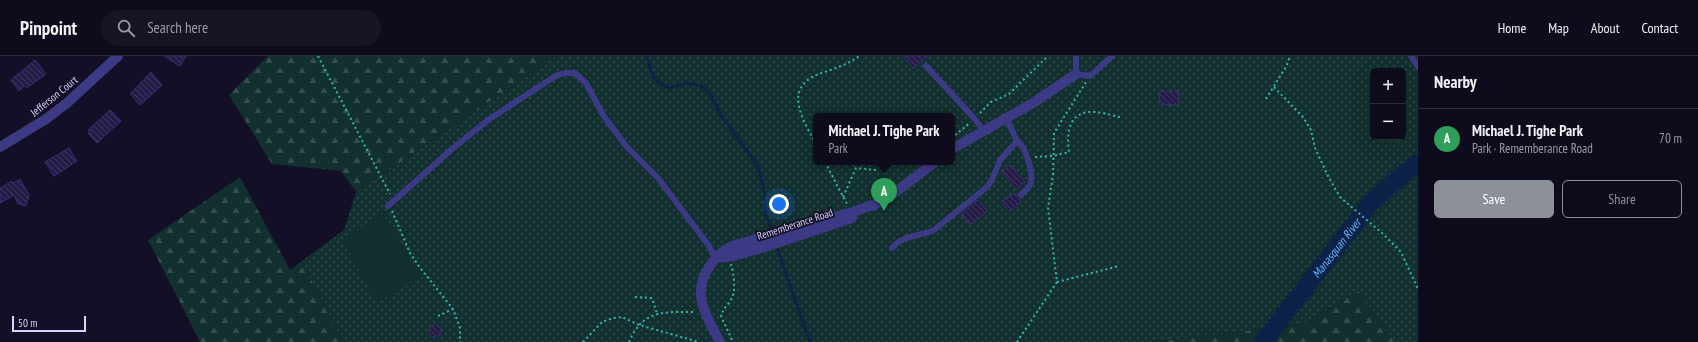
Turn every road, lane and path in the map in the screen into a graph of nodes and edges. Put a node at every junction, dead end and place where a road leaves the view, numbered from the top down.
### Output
1 (118, 56) edge
2 (318, 56) edge
3 (859, 56) edge
4 (1048, 56) edge
5 (1076, 56) edge
6 (1112, 56) edge
7 (1290, 56) edge
8 (1411, 56) edge
9 (926, 66) dead end
10 (1418, 67) edge
11 (1076, 74) junction
12 (1090, 76) junction
13 (1274, 87) junction
14 (1266, 99) dead end
15 (1120, 117) dead end
16 (974, 118) junction
17 (1006, 118) junction
18 (983, 130) junction
19 (955, 134) edge
20 (813, 138) edge
21 (1017, 141) junction
22 (0, 147) edge
23 (955, 147) edge
24 (1053, 156) junction
25 (1028, 157) junction
26 (827, 165) edge
27 (883, 165) edge
28 (931, 165) edge
29 (1022, 195) dead end
30 (843, 197) junction
31 (878, 203) junction
32 (388, 206) junction
33 (853, 212) junction
34 (782, 237) junction
35 (767, 241) junction
36 (892, 248) dead end
37 (729, 257) junction
38 (715, 258) junction
39 (1119, 266) dead end
40 (1057, 282) junction
41 (1418, 289) edge
42 (634, 297) dead end
43 (453, 309) junction
44 (705, 312) junction
45 (657, 314) junction
46 (438, 316) dead end
47 (639, 325) junction
48 (460, 342) edge
49 (583, 342) edge
50 (629, 342) edge
51 (699, 342) edge
52 (720, 342) edge
53 (733, 342) edge
54 (1016, 342) edge

1 - 22 street, Jefferson Court
2 - 32 path
3 - 20 path
4 - 16 path
5 - 11 lane
6 - 12 lane
7 - 13 path
8 - 10 lane
9 - 16 lane
11 - 12 lane
11 - 17 street
12 - 24 path
13 - 14 path
13 - 41 path
15 - 24 path
16 - 18 lane
16 - 19 path
17 - 18 street
17 - 21 lane
18 - 23 street
21 - 25 lane
21 - 36 lane
24 - 25 path
24 - 40 path
25 - 29 lane
26 - 30 path
27 - 30 path
28 - 31 street, Rememberance Road
30 - 33 path
31 - 33 street, Rememberance Road
31 - 34 street, Rememberance Road
32 - 38 lane
32 - 43 path
33 - 34 street, Rememberance Road
34 - 35 street, Rememberance Road
35 - 37 street, Rememberance Road
35 - 38 street, Rememberance Road
37 - 38 street, Rememberance Road
37 - 53 path
38 - 44 street, Rememberance Road
39 - 40 path
40 - 54 path
42 - 45 path
43 - 46 path
43 - 48 path
44 - 45 path
44 - 52 street, Rememberance Road
45 - 47 path
47 - 49 path
47 - 50 path
47 - 51 path

